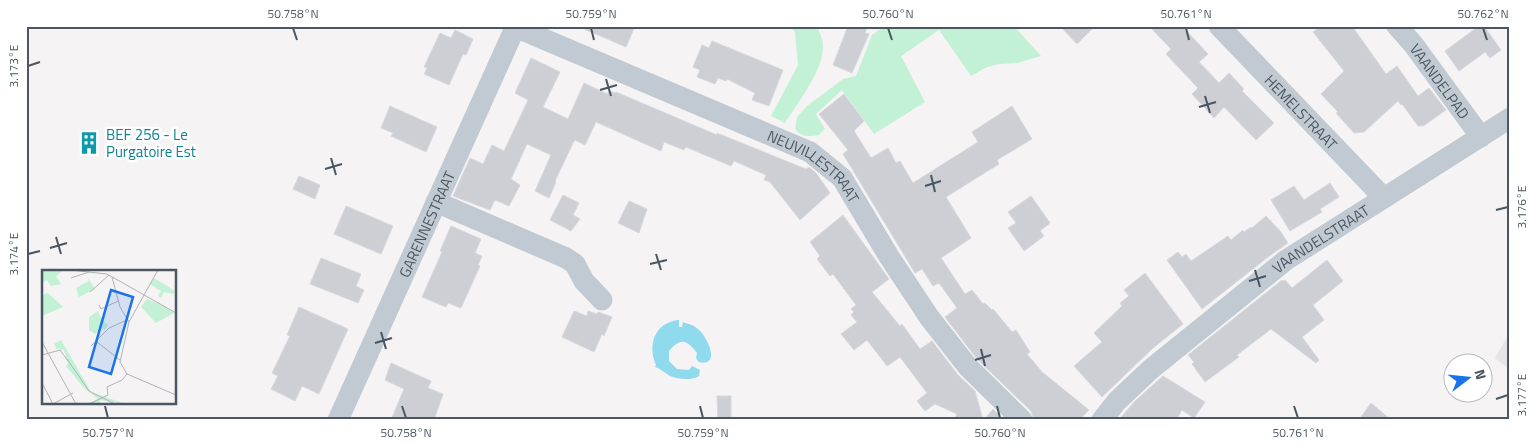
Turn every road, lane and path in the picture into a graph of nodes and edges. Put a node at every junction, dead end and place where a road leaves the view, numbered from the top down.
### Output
1 (1219, 26) edge
2 (1397, 26) edge
3 (514, 27) edge
4 (1510, 118) edge
5 (1480, 137) junction
6 (1384, 198) junction
7 (436, 202) junction
8 (602, 300) dead end
9 (338, 420) edge
10 (1022, 420) edge
11 (1102, 420) edge

1 - 6 street, HEMELSTRAAT
2 - 5 street, VAANDELPAD
3 - 7 street, GARENNESTRAAT
3 - 10 street, NEUVILLESTRAAT
4 - 5 street, VAANDELSTRAAT
5 - 6 street, VAANDELSTRAAT
6 - 11 street, VAANDELSTRAAT
7 - 8 street
7 - 9 street, GARENNESTRAAT

